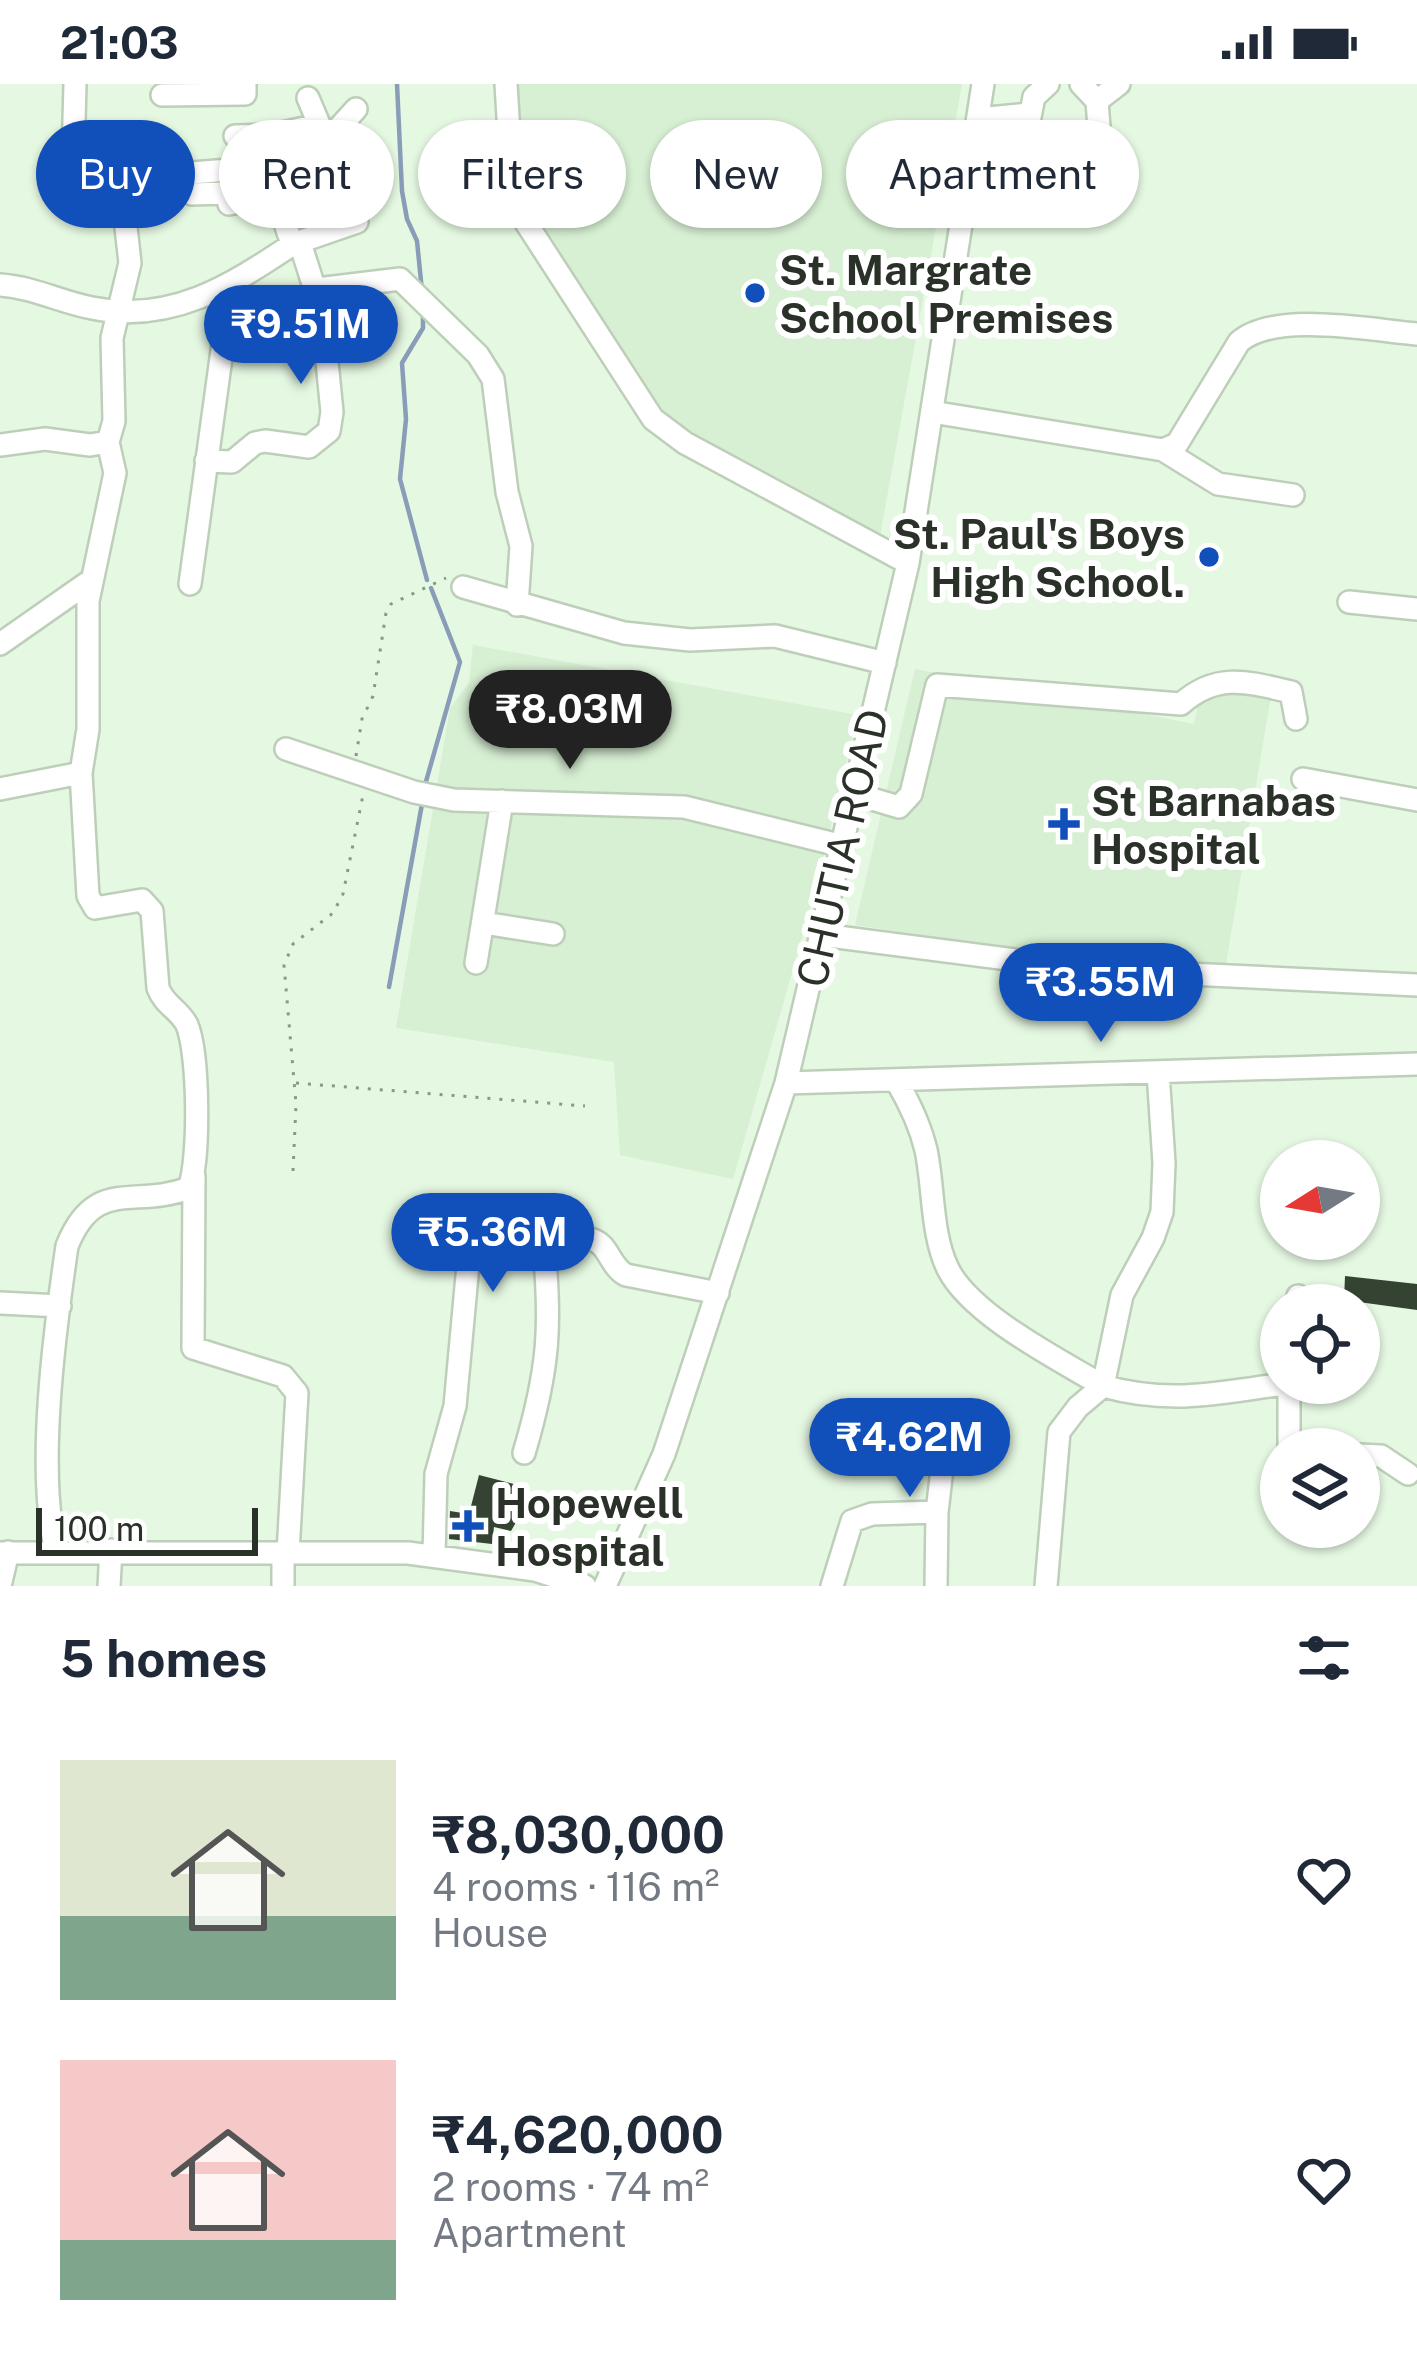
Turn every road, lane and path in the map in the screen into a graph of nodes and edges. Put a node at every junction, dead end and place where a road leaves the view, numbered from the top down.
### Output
1 (75, 84) edge
2 (506, 84) edge
3 (983, 84) edge
4 (1048, 84) edge
5 (1081, 84) edge
6 (1119, 84) edge
7 (240, 90) edge
8 (162, 95) dead end
9 (308, 98) dead end
10 (1097, 101) junction
11 (356, 109) dead end
12 (1028, 114) junction
13 (978, 119) junction
14 (74, 120) edge
15 (237, 120) edge
16 (316, 120) edge
17 (343, 120) edge
18 (126, 228) edge
19 (292, 228) edge
20 (340, 228) edge
21 (297, 245) junction
22 (0, 285) edge
23 (231, 285) junction
24 (317, 289) junction
25 (117, 312) junction
26 (1417, 334) edge
27 (932, 412) junction
28 (108, 442) junction
29 (0, 445) edge
30 (1163, 450) junction
31 (206, 461) junction
32 (1293, 496) dead end
33 (908, 563) junction
34 (90, 581) junction
35 (190, 584) dead end
36 (463, 587) joint
37 (1349, 602) dead end
38 (518, 605) junction
39 (1417, 609) edge
40 (0, 644) edge
41 (885, 663) junction
42 (1296, 719) dead end
43 (286, 749) dead end
44 (81, 773) junction
45 (360, 773) junction
46 (1303, 779) dead end
47 (0, 789) edge
48 (855, 794) junction
49 (1417, 800) edge
50 (502, 802) junction
51 (842, 846) junction
52 (483, 923) junction
53 (554, 934) dead end
54 (822, 935) junction
55 (476, 963) dead end
56 (1417, 985) edge
57 (1417, 1064) edge
58 (1158, 1072) junction
59 (897, 1082) junction
60 (294, 1083) junction
61 (786, 1083) junction
62 (585, 1106) dead end
63 (293, 1171) dead end
64 (194, 1176) junction
65 (544, 1238) junction
66 (718, 1293) junction
67 (0, 1303) edge
68 (60, 1306) junction
69 (1102, 1386) junction
70 (1260, 1387) edge
71 (948, 1417) dead end
72 (524, 1453) dead end
73 (1380, 1456) edge
74 (1414, 1478) edge
75 (937, 1512) junction
76 (111, 1550) junction
77 (4, 1553) edge
78 (57, 1553) junction
79 (286, 1553) junction
80 (434, 1556) junction
81 (114, 1584) edge
82 (0, 1586) edge
83 (283, 1586) edge
84 (585, 1586) edge
85 (605, 1586) edge
86 (832, 1586) edge
87 (936, 1586) edge
88 (1046, 1586) edge

1 - 14 street
2 - 33 street
3 - 13 street, CHUTIA ROAD
4 - 12 street
5 - 10 street
6 - 10 street
7 - 8 street
7 - 15 street
9 - 16 street
10 - 12 street
11 - 17 street
12 - 13 street
13 - 27 street, CHUTIA ROAD
18 - 25 street
19 - 21 street
20 - 21 street
21 - 23 street
21 - 24 street
22 - 25 street
23 - 25 street
23 - 31 street
24 - 31 street
24 - 38 street
25 - 28 street
26 - 30 street
27 - 30 street
27 - 33 street, CHUTIA ROAD
28 - 29 street
28 - 34 street
30 - 32 street
31 - 35 street
33 - 41 street, CHUTIA ROAD
34 - 40 street
34 - 44 street
36 - 38 street
36 - 45 path
37 - 39 street
38 - 41 street
41 - 48 street, CHUTIA ROAD
42 - 48 street
43 - 45 street
44 - 47 street
44 - 64 street
45 - 50 street
45 - 60 path
46 - 49 street
48 - 51 street, CHUTIA ROAD
50 - 51 street
50 - 52 street
51 - 54 street, CHUTIA ROAD
52 - 53 street
52 - 55 street
54 - 56 street
54 - 61 street, CHUTIA ROAD
57 - 58 street
58 - 59 street
58 - 69 street
59 - 61 street
59 - 69 street
60 - 62 path
60 - 63 path
61 - 66 street, CHUTIA ROAD
64 - 68 street
64 - 79 street
65 - 66 street
65 - 72 street
65 - 80 street
66 - 85 street, CHUTIA ROAD
67 - 68 street
68 - 78 street
69 - 70 street
69 - 88 street
71 - 75 street
73 - 74 street
75 - 86 street
75 - 87 street
76 - 78 street
76 - 79 street
76 - 81 street
77 - 78 street
77 - 82 street
79 - 80 street
79 - 83 street
80 - 84 street

